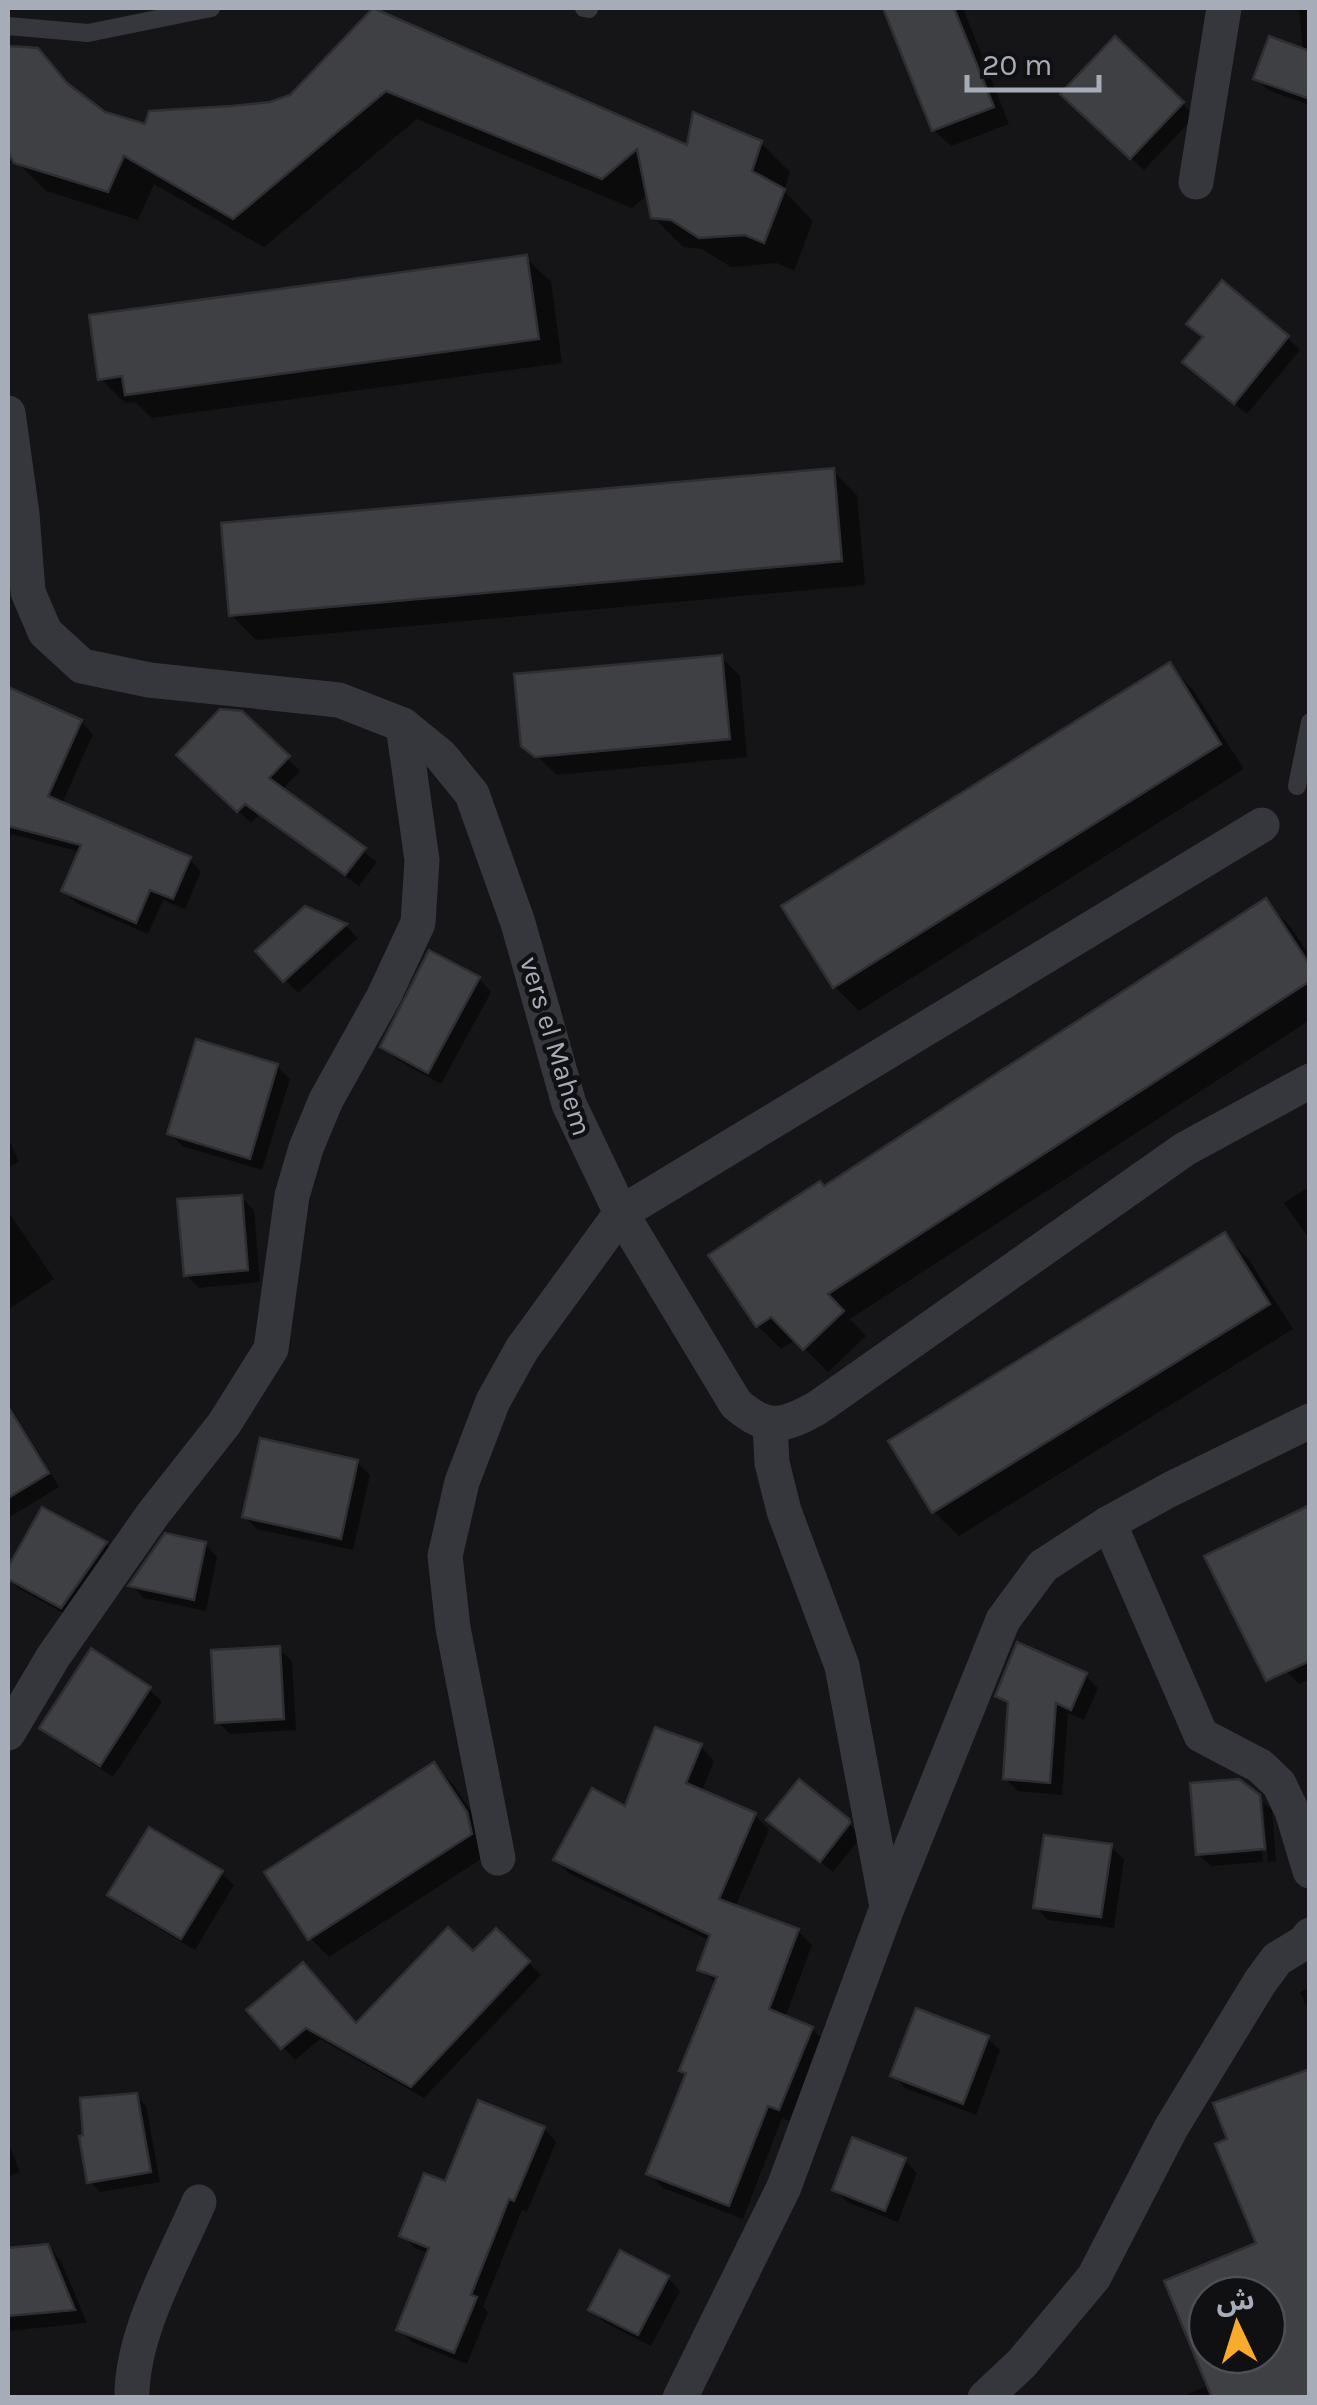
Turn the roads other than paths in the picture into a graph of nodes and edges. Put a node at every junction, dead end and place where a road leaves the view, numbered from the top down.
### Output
1 (211, 8) edge
2 (1224, 8) edge
3 (8, 26) edge
4 (1196, 182) dead end
5 (8, 413) edge
6 (1310, 722) edge
7 (403, 726) junction
8 (1297, 786) dead end
9 (1262, 825) dead end
10 (1310, 1081) edge
11 (621, 1213) junction
12 (1310, 1421) edge
13 (770, 1424) junction
14 (1109, 1523) junction
15 (8, 1732) edge
16 (498, 1858) dead end
17 (1310, 1871) edge
18 (887, 1908) junction
19 (1310, 1935) edge
20 (199, 2202) dead end
21 (132, 2398) edge
22 (680, 2398) edge
23 (985, 2398) edge

1 - 3 lane
2 - 4 street
5 - 7 street, vers el Mahem
6 - 8 lane
7 - 11 street, vers el Mahem
7 - 15 street
9 - 11 street
10 - 13 street
11 - 13 street, vers el Mahem
11 - 16 street
12 - 14 street
13 - 18 street
14 - 17 street
14 - 18 street
18 - 22 street
19 - 23 street
20 - 21 street

